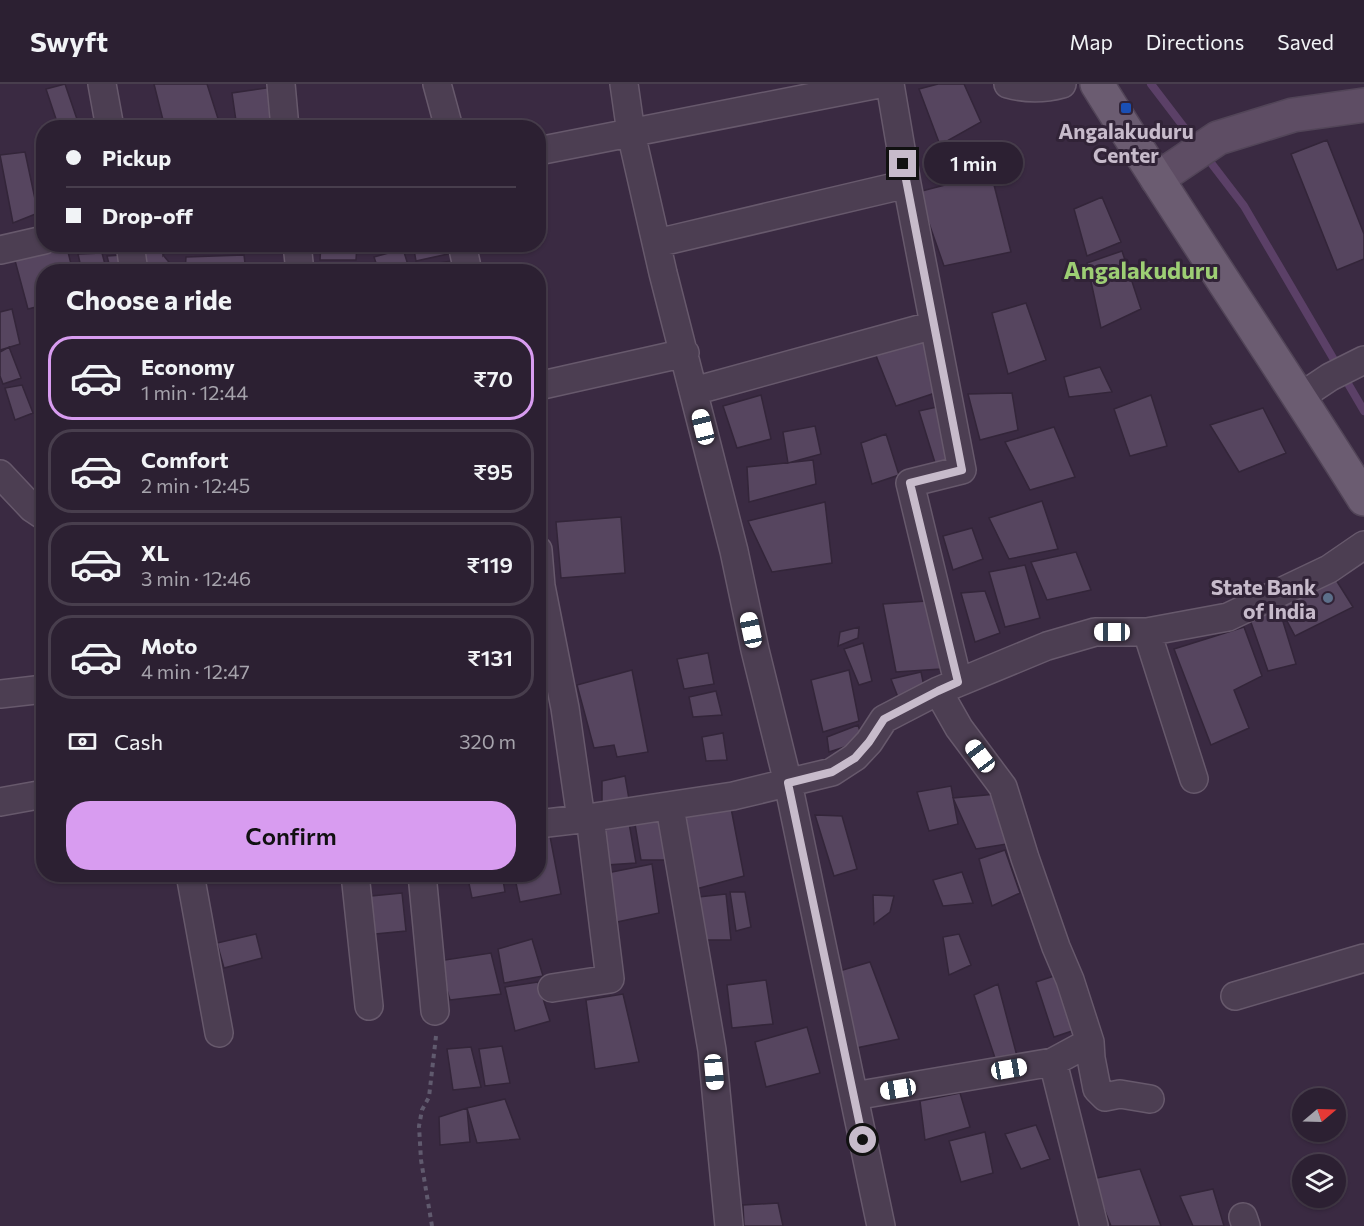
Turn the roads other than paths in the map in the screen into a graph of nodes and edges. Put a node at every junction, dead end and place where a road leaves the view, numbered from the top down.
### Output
1 (102, 84) edge
2 (281, 84) edge
3 (437, 84) edge
4 (624, 84) edge
5 (879, 84) edge
6 (890, 84) edge
7 (1008, 84) edge
8 (1062, 84) edge
9 (1097, 84) edge
10 (1364, 105) edge
11 (109, 120) edge
12 (284, 120) edge
13 (447, 120) edge
14 (631, 133) junction
15 (546, 149) edge
16 (1157, 179) junction
17 (907, 184) junction
18 (36, 242) edge
19 (657, 243) junction
20 (0, 250) edge
21 (934, 325) junction
22 (685, 353) junction
23 (1361, 361) edge
24 (546, 384) edge
25 (694, 391) junction
26 (1300, 397) junction
27 (0, 474) edge
28 (1364, 499) edge
29 (36, 511) edge
30 (1364, 545) edge
31 (546, 611) edge
32 (1147, 632) junction
33 (948, 686) junction
34 (36, 689) edge
35 (0, 694) edge
36 (1194, 779) dead end
37 (788, 783) junction
38 (36, 795) edge
39 (0, 802) edge
40 (669, 807) junction
41 (586, 818) junction
42 (546, 823) edge
43 (191, 882) edge
44 (356, 882) edge
45 (423, 882) edge
46 (1364, 958) edge
47 (552, 988) dead end
48 (1235, 996) dead end
49 (369, 1006) dead end
50 (435, 1011) road end
51 (219, 1034) dead end
52 (1090, 1042) junction
53 (1053, 1062) junction
54 (854, 1096) junction
55 (1150, 1099) dead end
56 (729, 1226) edge
57 (881, 1226) edge
58 (1094, 1226) edge

1 - 11 street
2 - 12 street
3 - 13 street
4 - 14 street
5 - 14 street
6 - 17 street
7 - 8 street
9 - 16 main road
10 - 16 main road
14 - 15 street
14 - 19 street
16 - 26 main road
17 - 19 street
17 - 21 street
18 - 20 street
19 - 22 street
21 - 25 street
21 - 33 street
22 - 24 street
22 - 25 street
23 - 26 street
25 - 37 street
26 - 28 main road
27 - 29 street
30 - 32 street
31 - 41 street
32 - 33 street
32 - 36 street
33 - 37 street
33 - 52 street
34 - 35 street
37 - 40 street
37 - 54 street
38 - 39 street
40 - 41 street
40 - 56 street
41 - 42 street
41 - 47 street
43 - 51 street
44 - 49 street
45 - 50 street
46 - 48 street
52 - 53 street
52 - 55 street
53 - 54 street
53 - 58 street
54 - 57 street

